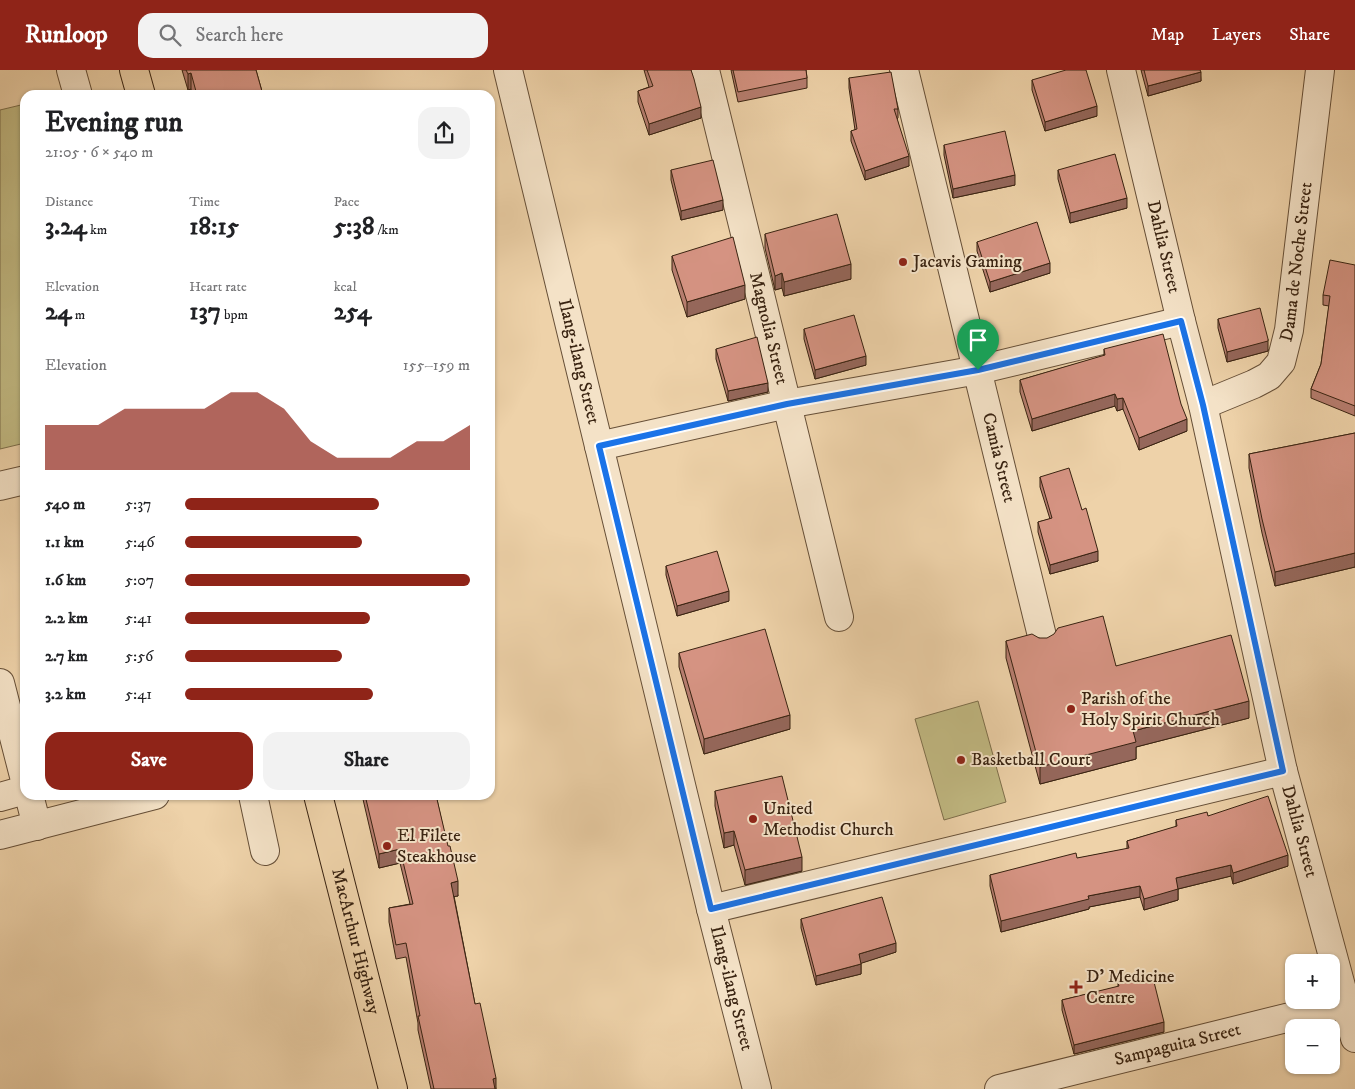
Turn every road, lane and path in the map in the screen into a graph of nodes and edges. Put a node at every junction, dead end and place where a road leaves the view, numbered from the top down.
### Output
1 (71, 70) edge
2 (134, 70) edge
3 (508, 70) edge
4 (705, 70) edge
5 (904, 70) edge
6 (1121, 70) edge
7 (1320, 70) edge
8 (77, 90) edge
9 (139, 90) edge
10 (1181, 321) junction
11 (978, 370) junction
12 (787, 404) junction
13 (1203, 405) junction
14 (599, 446) junction
15 (20, 481) edge
16 (0, 486) edge
17 (839, 617) dead end
18 (1043, 640) edge
19 (0, 683) edge
20 (20, 761) edge
21 (1283, 771) junction
22 (20, 791) edge
23 (0, 796) edge
24 (30, 800) edge
25 (137, 800) edge
26 (254, 800) edge
27 (319, 800) edge
28 (37, 826) junction
29 (0, 836) edge
30 (265, 851) dead end
31 (711, 909) junction
32 (1350, 1003) edge
33 (1355, 1038) edge
34 (393, 1089) edge
35 (757, 1089) edge
36 (999, 1089) edge

1 - 8 street
2 - 9 highway
3 - 14 street, Ilang-ilang Street
4 - 12 street, Magnolia Street
5 - 11 street, Camia Street
6 - 10 street, Dahlia Street
7 - 13 street, Dama de Noche Street
10 - 11 street
10 - 13 street, Dahlia Street
11 - 12 street
11 - 18 street, Camia Street
12 - 14 street
12 - 17 street, Magnolia Street
13 - 21 street, Dahlia Street
14 - 31 street, Ilang-ilang Street
15 - 16 street
19 - 20 street
21 - 31 street
21 - 32 street, Dahlia Street
22 - 23 street
24 - 28 street
25 - 28 street
26 - 30 street
27 - 34 highway, MacArthur Highway
28 - 29 street
31 - 35 street, Ilang-ilang Street
32 - 33 street, Dahlia Street
32 - 36 street, Sampaguita Street

